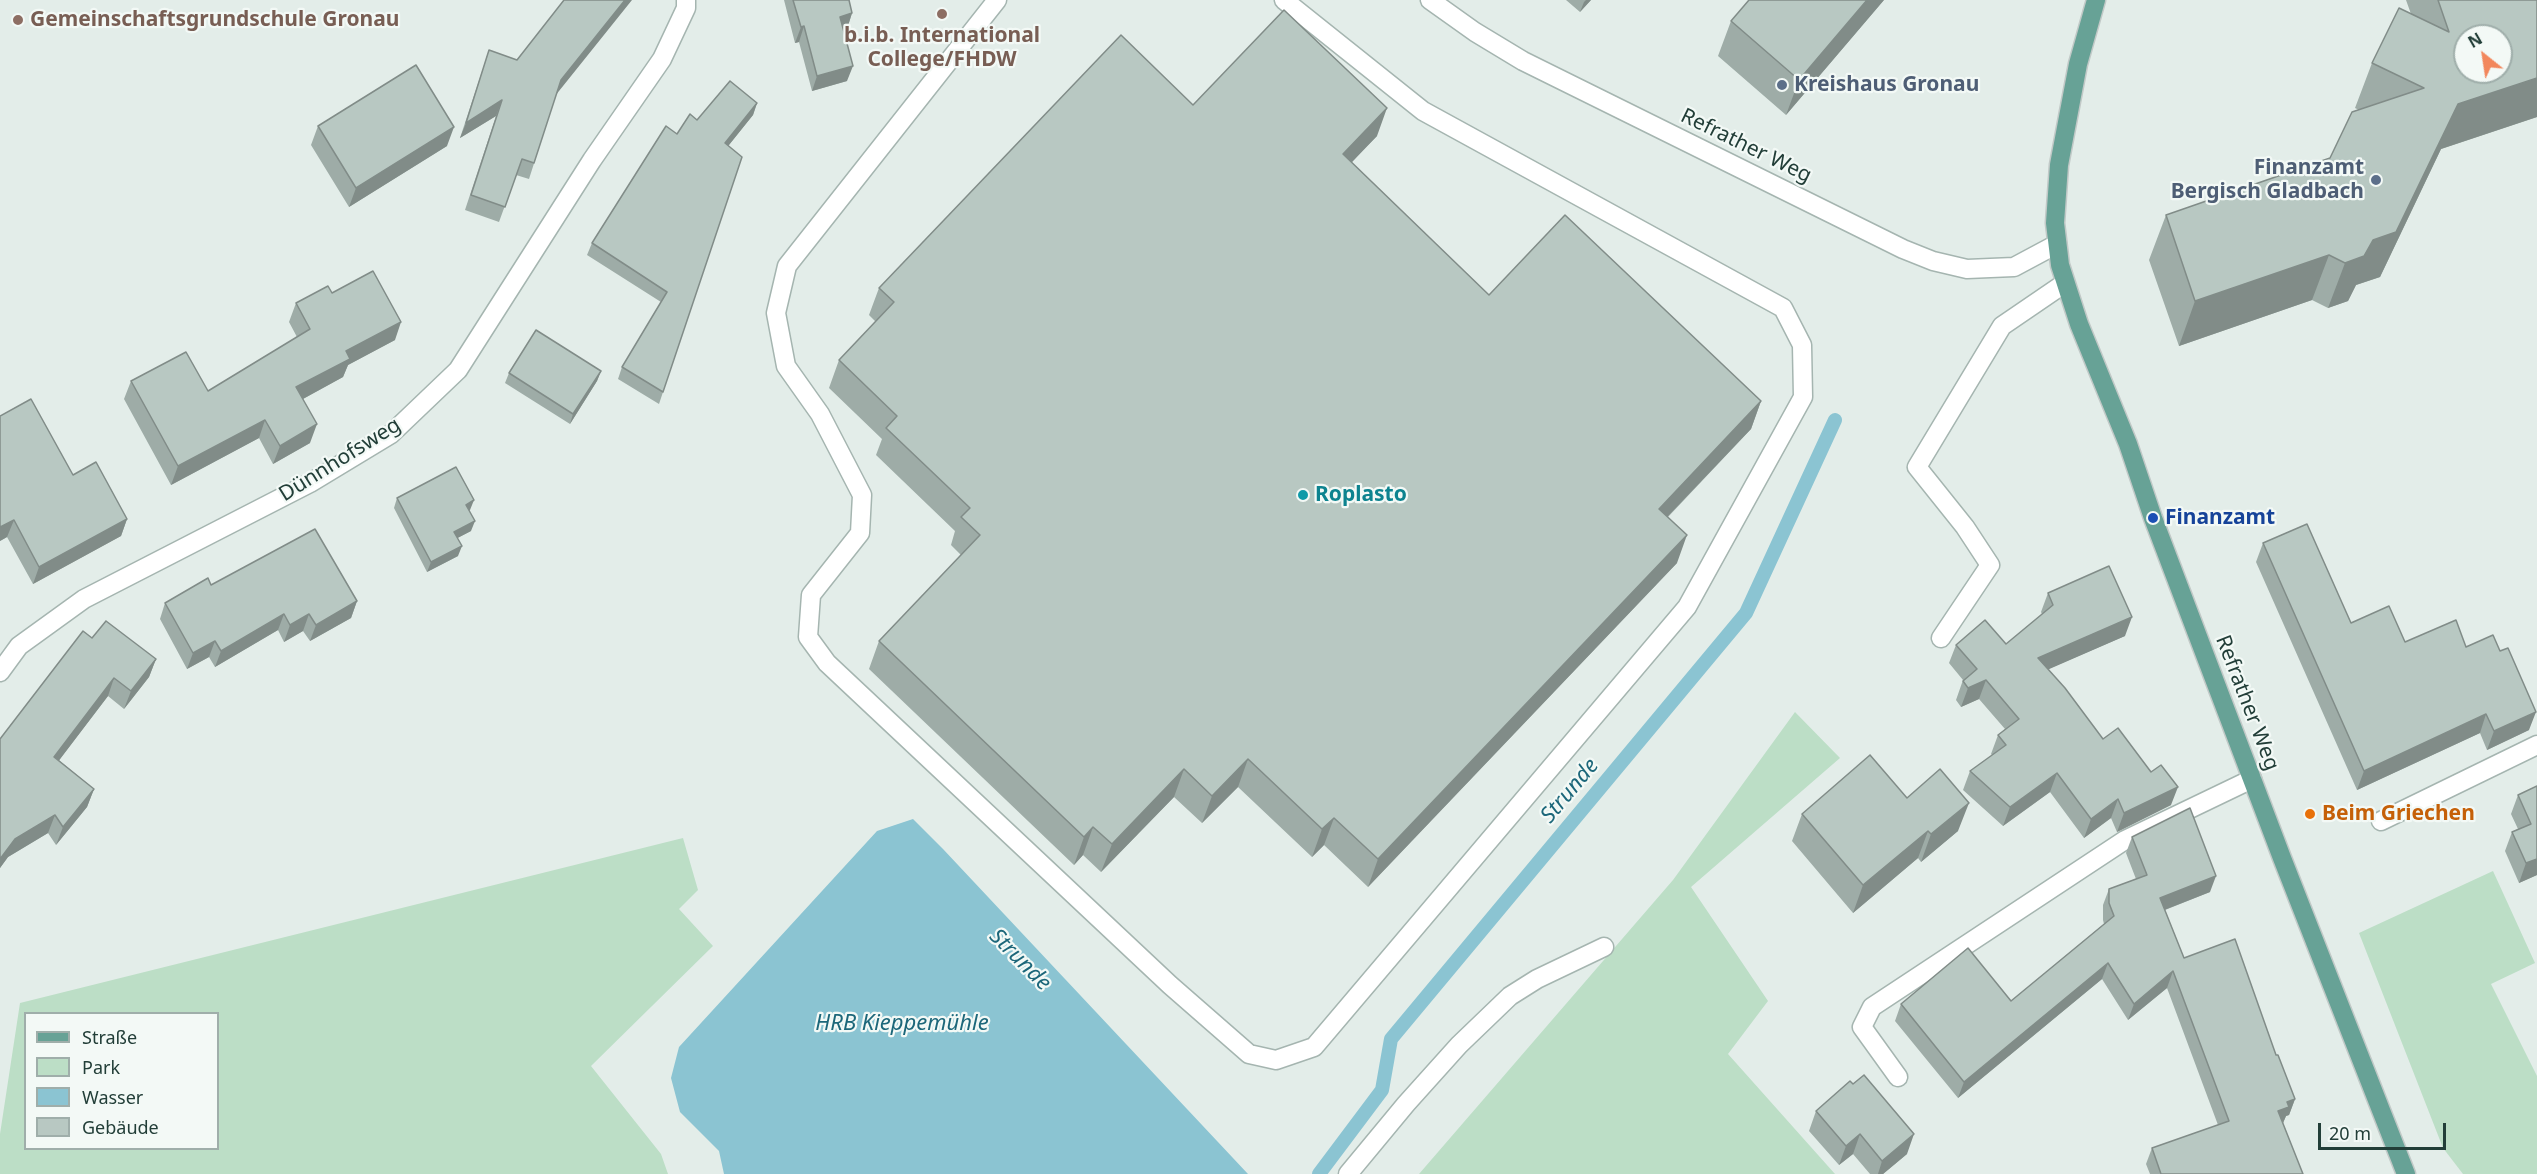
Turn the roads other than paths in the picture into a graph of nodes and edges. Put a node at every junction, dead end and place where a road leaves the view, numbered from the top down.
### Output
1 (686, 0) edge
2 (997, 0) edge
3 (1284, 0) edge
4 (1430, 0) edge
5 (2096, 0) edge
6 (2056, 244) junction
7 (2065, 283) junction
8 (1941, 638) dead end
9 (0, 672) edge
10 (2537, 745) edge
11 (2252, 779) junction
12 (2381, 821) dead end
13 (1604, 946) dead end
14 (1898, 1077) dead end
15 (1348, 1174) edge
16 (2406, 1174) edge

1 - 9 street, Dünnhofsweg
2 - 3 street
4 - 6 street, Refrather Weg
5 - 6 main road, Refrather Weg
6 - 7 main road, Refrather Weg
7 - 8 street
7 - 11 main road, Refrather Weg
10 - 12 street
11 - 14 street
11 - 16 main road, Refrather Weg
13 - 15 street

